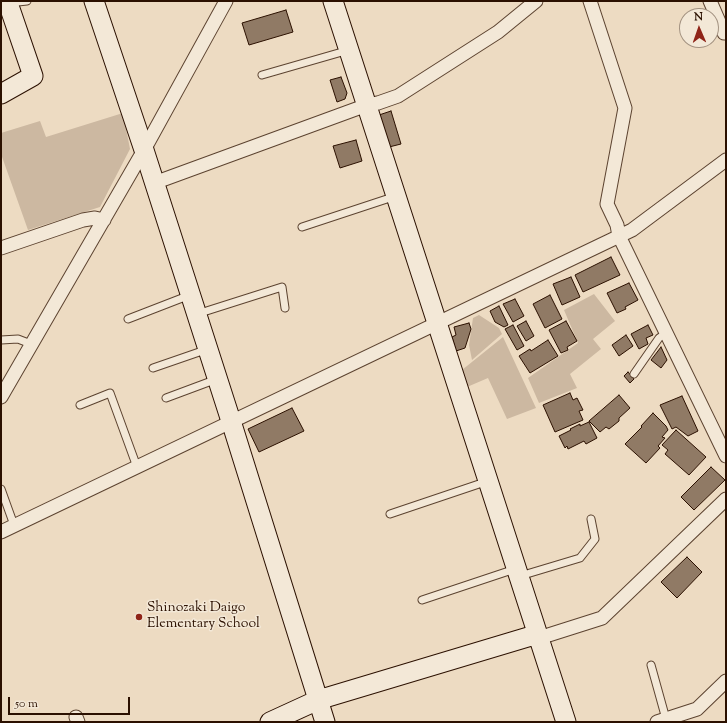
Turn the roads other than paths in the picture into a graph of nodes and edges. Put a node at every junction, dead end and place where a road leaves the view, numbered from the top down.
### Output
1 (27, 1) edge
2 (226, 1) edge
3 (333, 1) edge
4 (536, 1) edge
5 (590, 1) edge
6 (710, 1) edge
7 (98, 2) edge
8 (5, 4) edge
9 (726, 33) edge
10 (349, 50) junction
11 (262, 76) dead end
12 (1, 94) edge
13 (367, 105) junction
14 (144, 150) junction
15 (726, 160) edge
16 (154, 183) junction
17 (396, 196) junction
18 (104, 220) junction
19 (302, 227) dead end
20 (619, 236) junction
21 (1, 248) edge
22 (190, 295) junction
23 (285, 308) dead end
24 (197, 314) junction
25 (128, 319) dead end
26 (438, 322) junction
27 (666, 333) junction
28 (1, 340) edge
29 (31, 344) junction
30 (208, 349) junction
31 (153, 368) dead end
32 (634, 374) dead end
33 (218, 379) junction
34 (1, 397) edge
35 (166, 398) dead end
36 (80, 405) dead end
37 (231, 421) junction
38 (726, 456) edge
39 (137, 467) junction
40 (489, 481) junction
41 (1, 489) edge
42 (726, 499) edge
43 (390, 514) dead end
44 (591, 518) dead end
45 (14, 525) junction
46 (1, 532) edge
47 (518, 572) junction
48 (422, 600) dead end
49 (538, 636) junction
50 (651, 665) dead end
51 (726, 681) edge
52 (318, 700) junction
53 (662, 720) edge
54 (270, 722) edge
55 (325, 722) edge
56 (566, 722) edge

1 - 8 lane
2 - 14 street
3 - 10 street
4 - 13 street
5 - 20 street
6 - 9 street
7 - 14 street
8 - 12 street
10 - 11 lane
10 - 13 street
13 - 16 street
13 - 17 street
14 - 16 street
14 - 18 street
15 - 20 street
16 - 22 street
17 - 19 lane
17 - 26 street
18 - 21 street
18 - 29 street
20 - 26 street
20 - 27 street
22 - 24 street
22 - 25 lane
23 - 24 lane
24 - 30 street
26 - 37 street
26 - 40 street
27 - 32 lane
27 - 38 street
28 - 29 lane
29 - 34 street
30 - 31 lane
30 - 33 street
33 - 35 lane
33 - 37 street
36 - 39 lane
37 - 39 street
37 - 52 street
39 - 45 street
40 - 43 lane
40 - 47 street
41 - 45 lane
42 - 49 street
44 - 47 lane
45 - 46 street
47 - 48 lane
47 - 49 street
49 - 52 street
49 - 56 street
50 - 53 lane
51 - 53 street
52 - 54 street
52 - 55 street

